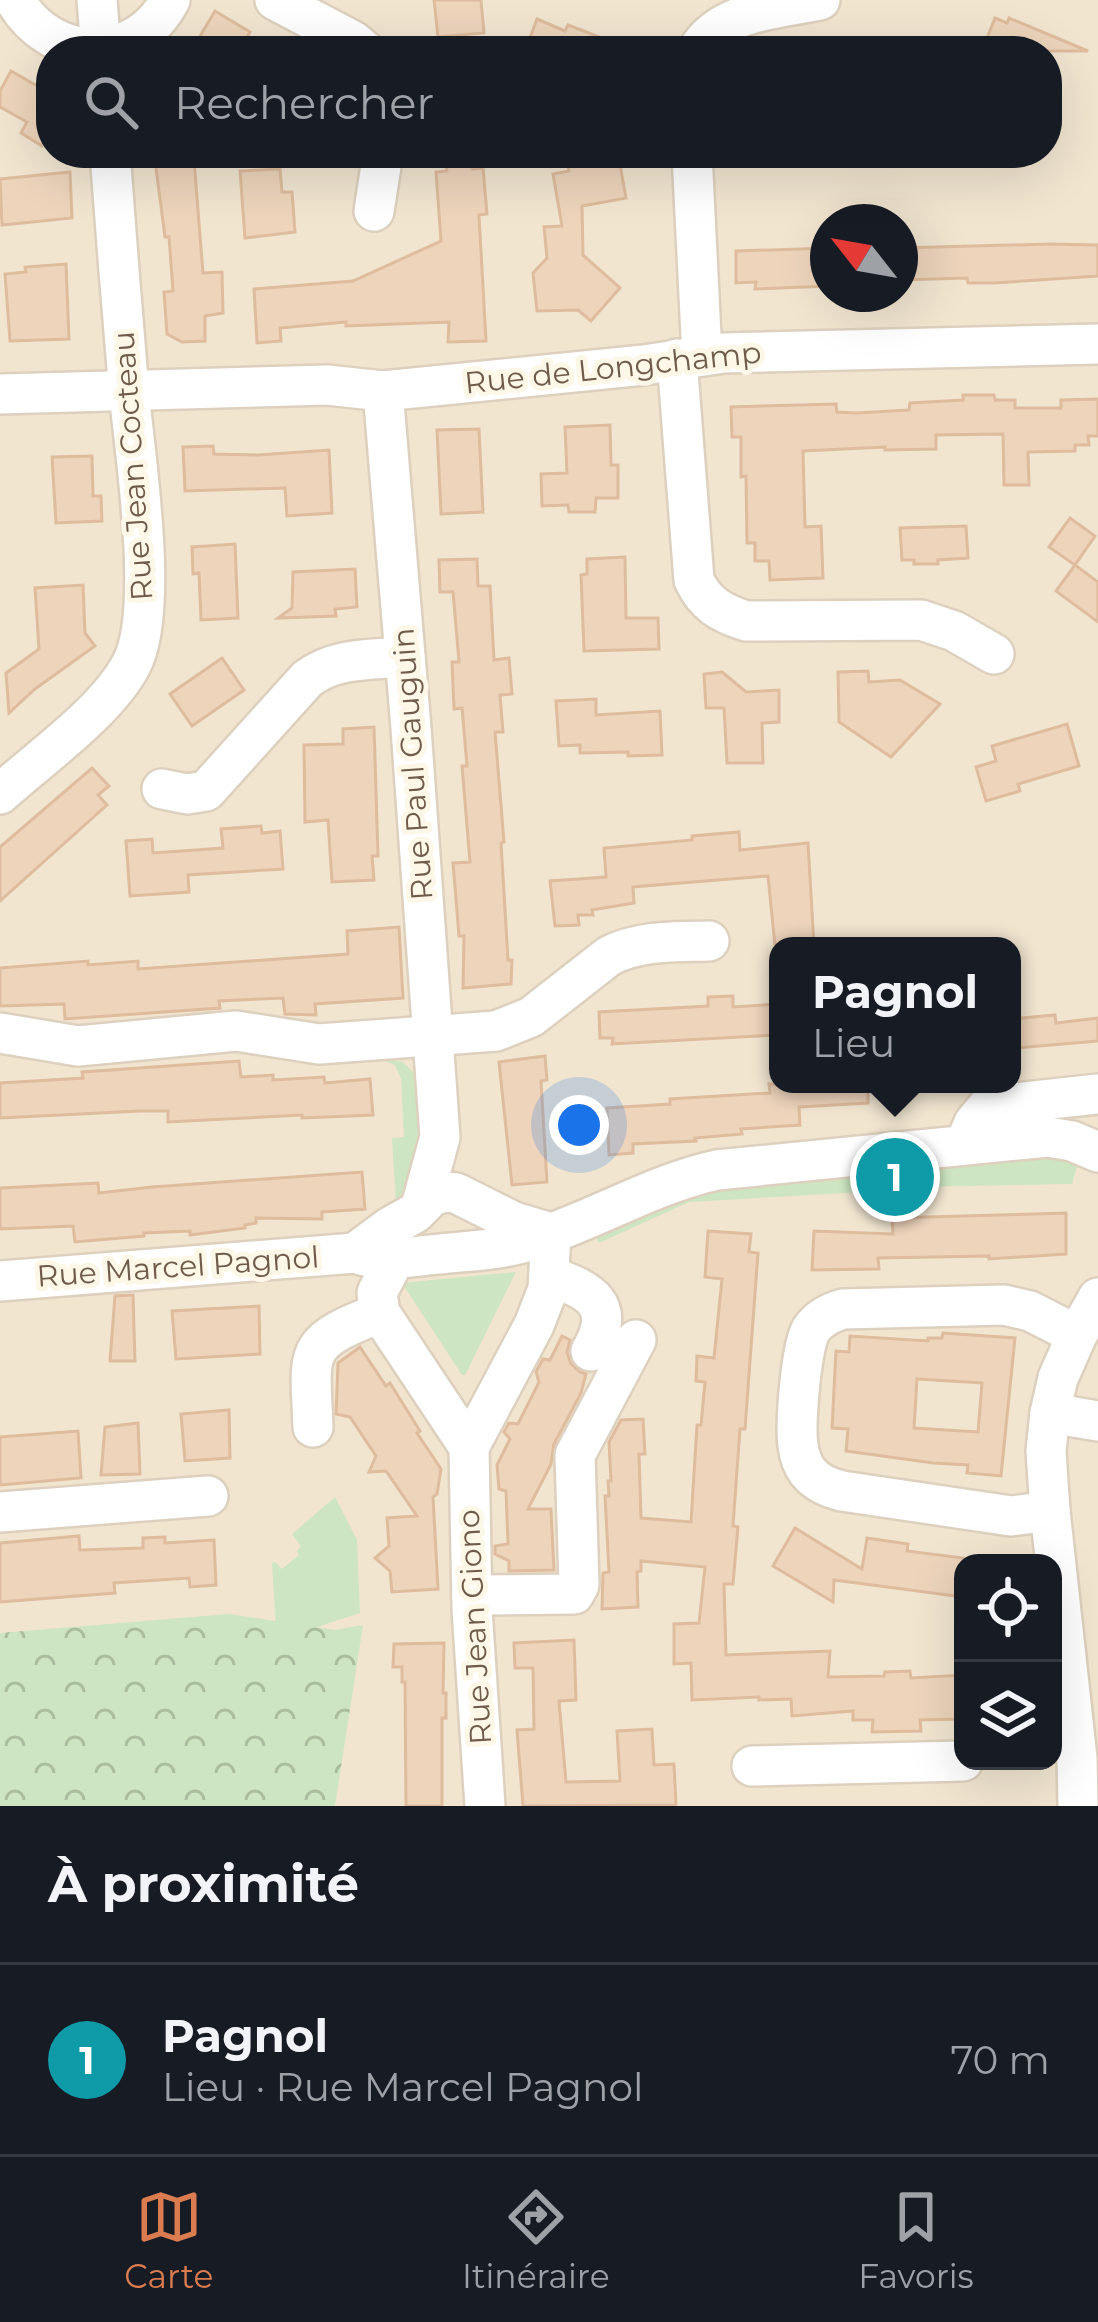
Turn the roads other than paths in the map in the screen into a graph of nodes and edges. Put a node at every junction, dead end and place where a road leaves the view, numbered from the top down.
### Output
1 (15, 0) edge
2 (97, 0) edge
3 (170, 0) edge
4 (275, 0) edge
5 (820, 0) edge
6 (53, 36) edge
7 (100, 36) edge
8 (136, 36) edge
9 (343, 36) edge
10 (708, 36) edge
11 (111, 168) edge
12 (381, 168) edge
13 (692, 168) edge
14 (374, 211) dead end
15 (1098, 344) edge
16 (690, 357) junction
17 (129, 390) junction
18 (383, 391) junction
19 (0, 394) edge
20 (994, 653) dead end
21 (405, 657) junction
22 (162, 789) dead end
23 (0, 794) edge
24 (709, 940) dead end
25 (0, 1033) edge
26 (434, 1036) junction
27 (1098, 1094) edge
28 (440, 1137) junction
29 (965, 1144) junction
30 (1098, 1152) edge
31 (468, 1197) junction
32 (419, 1208) junction
33 (551, 1233) junction
34 (481, 1249) junction
35 (355, 1253) junction
36 (408, 1257) junction
37 (549, 1276) junction
38 (0, 1281) edge
39 (1098, 1298) edge
40 (380, 1313) junction
41 (1076, 1335) junction
42 (636, 1340) dead end
43 (592, 1351) dead end
44 (1050, 1413) junction
45 (1098, 1421) edge
46 (313, 1427) dead end
47 (469, 1447) junction
48 (208, 1496) dead end
49 (1050, 1510) junction
50 (0, 1512) edge
51 (472, 1595) junction
52 (1065, 1758) edge
53 (954, 1761) edge
54 (752, 1766) dead end
55 (485, 1806) edge
56 (1078, 1806) edge

1 - 6 street
2 - 7 street
3 - 8 street
4 - 9 street
5 - 10 street
11 - 17 street, Rue Jean Cocteau
12 - 14 street
13 - 16 street
15 - 16 street, Rue de Longchamp
16 - 18 street, Rue de Longchamp
16 - 20 street
17 - 18 street, Rue de Longchamp
17 - 19 street, Rue de Longchamp
17 - 23 street, Rue Jean Cocteau
18 - 21 street, Rue Paul Gauguin
21 - 22 street
21 - 26 street, Rue Paul Gauguin
24 - 26 street
25 - 26 street
26 - 28 street, Rue Paul Gauguin
27 - 29 street
28 - 31 street, Rue Paul Gauguin
28 - 32 street, Rue Paul Gauguin
29 - 30 street, Rue Marcel Pagnol
29 - 33 street, Rue Marcel Pagnol
31 - 32 street, Rue Marcel Pagnol
31 - 33 street
31 - 34 street
32 - 35 street, Rue Marcel Pagnol
32 - 36 street
33 - 34 street, Rue Marcel Pagnol
33 - 37 street
34 - 36 street, Rue Marcel Pagnol
35 - 36 street, Rue Marcel Pagnol
35 - 38 street, Rue Marcel Pagnol
36 - 40 street
37 - 43 street
37 - 47 street
39 - 41 street
40 - 46 street
40 - 47 street
41 - 44 street
41 - 49 street
42 - 51 street
44 - 45 street
44 - 49 street
47 - 51 street, Rue Jean Giono
48 - 50 street
49 - 52 street
51 - 55 street, Rue Jean Giono
52 - 56 street
53 - 54 street

